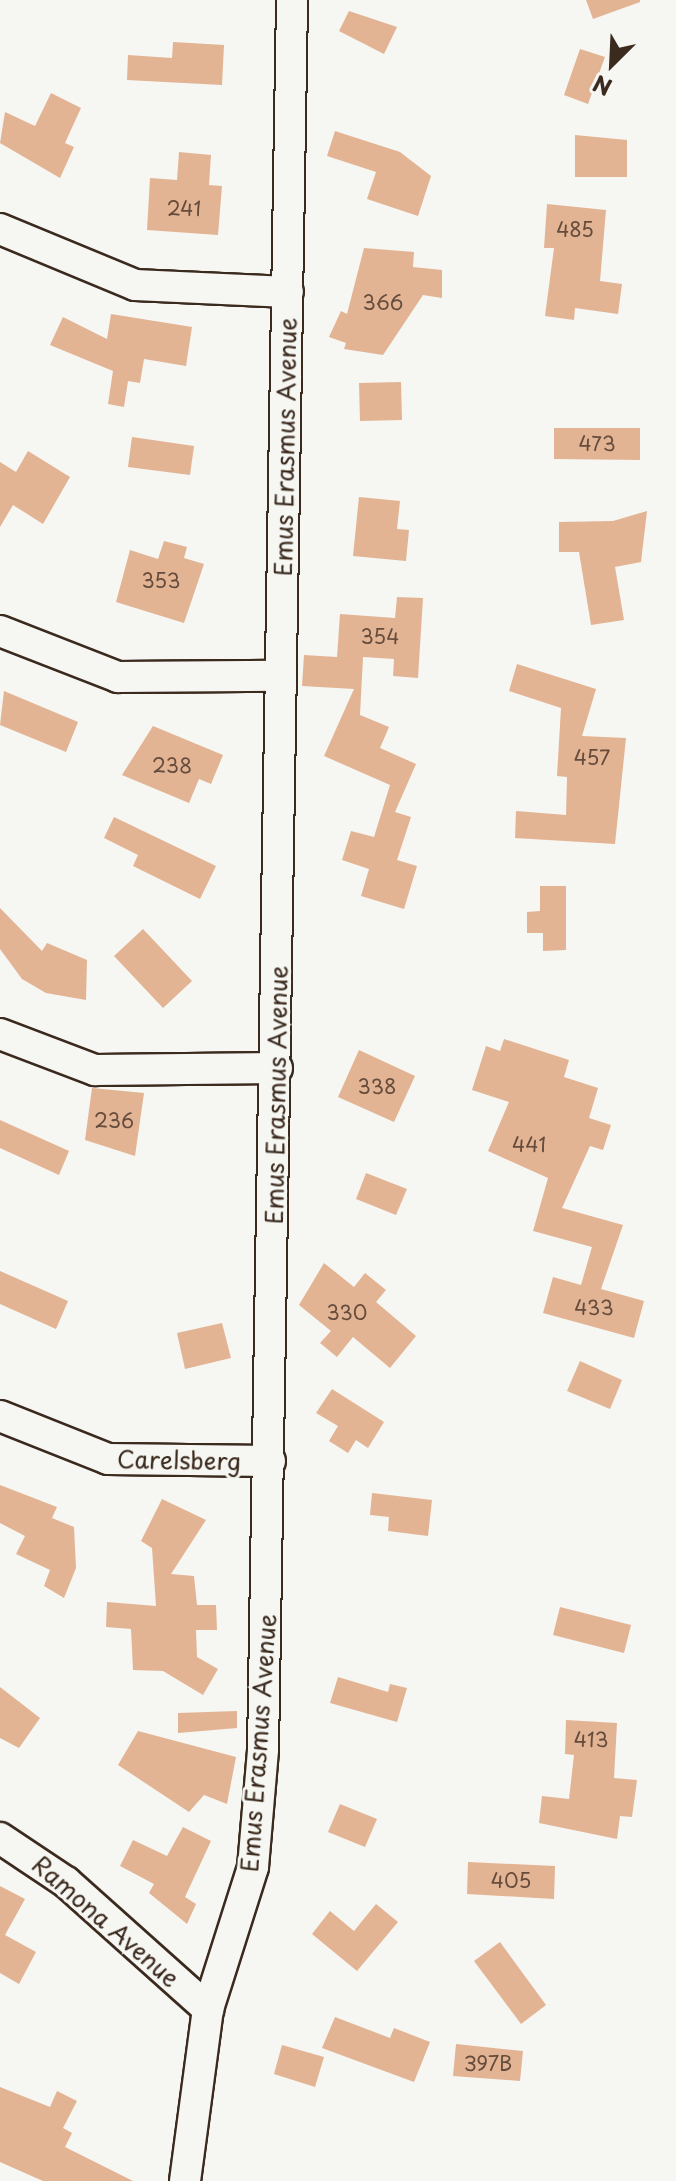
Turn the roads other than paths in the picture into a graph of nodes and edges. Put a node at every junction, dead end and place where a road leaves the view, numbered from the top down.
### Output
1 (292, 0) edge
2 (0, 229) edge
3 (288, 292) junction
4 (0, 631) edge
5 (280, 676) junction
6 (0, 1034) edge
7 (277, 1068) junction
8 (0, 1416) edge
9 (270, 1461) junction
10 (0, 1838) edge
11 (208, 2009) junction
12 (185, 2181) edge

1 - 3 street, Emus Erasmus Avenue
2 - 3 street
3 - 5 street, Emus Erasmus Avenue
4 - 5 street
5 - 7 street, Emus Erasmus Avenue
6 - 7 street
7 - 9 street, Emus Erasmus Avenue
8 - 9 street, Carelsberg
9 - 11 street, Emus Erasmus Avenue
10 - 11 street, Ramona Avenue
11 - 12 street, Emus Erasmus Avenue

